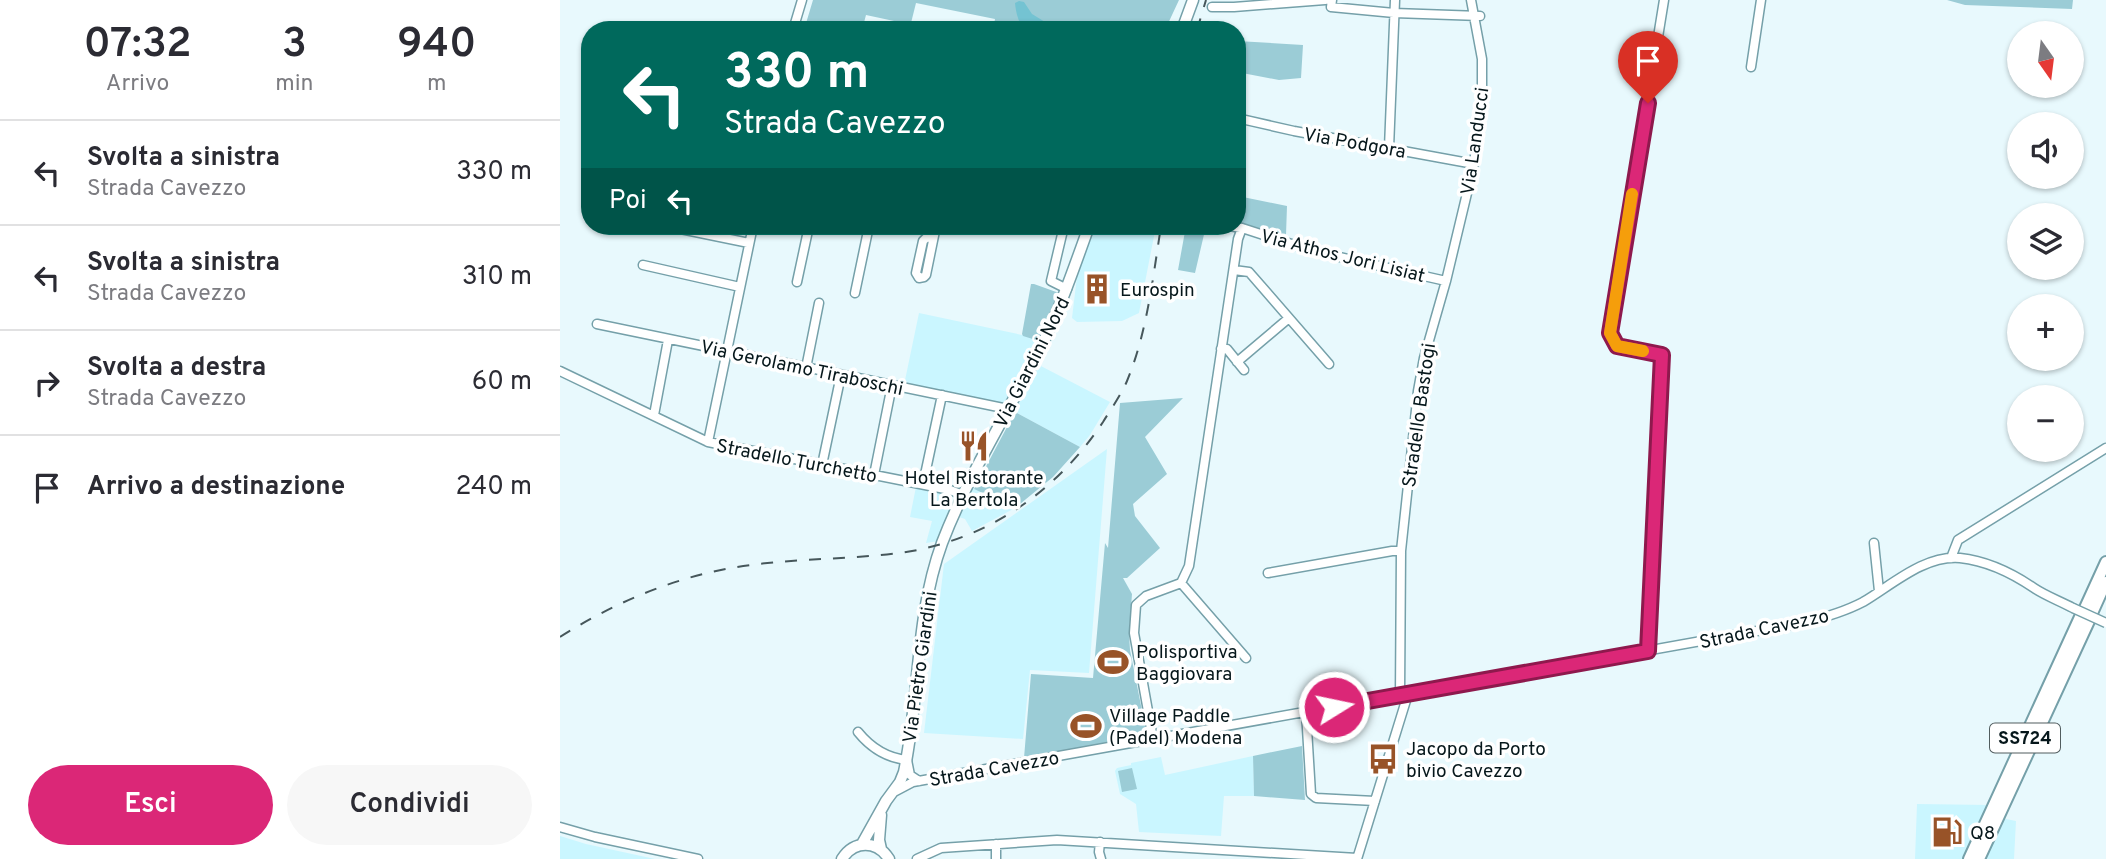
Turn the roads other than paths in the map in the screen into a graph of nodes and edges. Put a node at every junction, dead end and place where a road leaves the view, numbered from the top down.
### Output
1 (802, 0) edge
2 (1193, 0) edge
3 (1395, 0) edge
4 (1471, 0) edge
5 (1664, 0) edge
6 (1761, 0) edge
7 (1329, 2) edge
8 (1212, 7) dead end
9 (1394, 13) junction
10 (1477, 16) junction
11 (796, 21) edge
12 (1185, 21) edge
13 (1751, 67) dead end
14 (1246, 120) edge
15 (1389, 148) junction
16 (1474, 164) junction
17 (1246, 229) edge
18 (710, 235) edge
19 (751, 235) edge
20 (807, 235) edge
21 (867, 235) edge
22 (1061, 235) edge
23 (1086, 235) edge
24 (1239, 235) edge
25 (933, 236) joint
26 (750, 243) junction
27 (643, 265) dead end
28 (1234, 270) junction
29 (1446, 281) junction
30 (797, 282) dead end
31 (740, 287) junction
32 (1067, 289) junction
33 (855, 293) dead end
34 (819, 303) dead end
35 (1289, 318) junction
36 (597, 324) dead end
37 (668, 340) junction
38 (1221, 349) junction
39 (727, 350) junction
40 (1237, 362) junction
41 (1329, 364) dead end
42 (806, 368) junction
43 (1244, 370) dead end
44 (560, 371) edge
45 (841, 375) junction
46 (892, 385) junction
47 (942, 395) junction
48 (1008, 409) junction
49 (654, 415) junction
50 (708, 442) junction
51 (2106, 448) edge
52 (822, 465) junction
53 (874, 475) junction
54 (923, 484) junction
55 (963, 495) junction
56 (1874, 543) dead end
57 (1401, 551) junction
58 (1951, 558) junction
59 (2106, 562) edge
60 (1268, 573) dead end
61 (2106, 582) edge
62 (1181, 583) junction
63 (1879, 591) junction
64 (2084, 613) junction
65 (2106, 623) edge
66 (1648, 651) junction
67 (1246, 658) dead end
68 (1404, 694) junction
69 (1306, 712) junction
70 (858, 732) dead end
71 (1153, 739) junction
72 (907, 760) junction
73 (919, 781) junction
74 (891, 794) junction
75 (1375, 801) junction
76 (881, 810) junction
77 (560, 827) edge
78 (1100, 842) junction
79 (862, 844) junction
80 (996, 844) junction
81 (888, 856) edge
82 (1276, 856) edge
83 (842, 858) edge
84 (918, 858) edge
85 (1357, 858) edge
86 (698, 859) edge
87 (996, 859) edge
88 (1101, 859) edge
89 (1969, 859) edge
90 (1979, 859) edge

1 - 11 street
2 - 12 main road
3 - 9 street
4 - 10 street, Via Landucci
5 - 66 street
6 - 13 street
7 - 8 street
7 - 9 street
9 - 10 street
9 - 15 street
10 - 16 street, Via Landucci
14 - 15 street, Via Podgora
15 - 16 street, Via Podgora
16 - 29 street, Via Landucci
17 - 29 street, Via Athos Jori Lisiat
18 - 26 street
19 - 26 street
20 - 30 street
21 - 33 street
22 - 32 street
23 - 32 main road, Via Giardini Nord
24 - 28 street, Via Athos Jori Lisiat
25 - 25 street
26 - 31 street
27 - 31 street
28 - 35 street, Via Athos Jori Lisiat
28 - 38 street, Via Athos Jori Lisiat
29 - 57 street, Stradello Bastogi
31 - 39 street
32 - 48 main road, Via Giardini Nord
34 - 42 street
35 - 40 street
35 - 41 street, Via Athos Jori Lisiat
36 - 37 street, Via Gerolamo Tiraboschi
37 - 39 street, Via Gerolamo Tiraboschi
37 - 49 street
38 - 40 street
38 - 62 street, Via Athos Jori Lisiat
39 - 42 street, Via Gerolamo Tiraboschi
39 - 50 street
40 - 43 street
42 - 45 street, Via Gerolamo Tiraboschi
44 - 49 street, Stradello Turchetto
45 - 46 street, Via Gerolamo Tiraboschi
45 - 52 street
46 - 47 street, Via Gerolamo Tiraboschi
46 - 53 street
47 - 48 street, Via Gerolamo Tiraboschi
47 - 54 street
48 - 55 main road, Via Giardini Nord
49 - 50 street, Stradello Turchetto
50 - 52 street, Stradello Turchetto
51 - 58 street
52 - 53 street, Stradello Turchetto
53 - 54 street, Stradello Turchetto
54 - 55 street, Stradello Turchetto
55 - 72 main road, Via Pietro Giardini
56 - 63 street
57 - 60 street
57 - 68 street, Stradello Bastogi
58 - 63 street, Strada Cavezzo
58 - 64 street, Strada Cavezzo
59 - 64 highway, SS724
61 - 64 highway, SS724
62 - 67 street
62 - 71 street
63 - 66 street, Strada Cavezzo
64 - 65 street, Strada Cavezzo, bridge
64 - 89 highway, SS724
64 - 90 highway, SS724
66 - 68 street, Strada Cavezzo
68 - 69 street, Strada Cavezzo
68 - 75 street, Stradello Bastogi
69 - 71 street, Strada Cavezzo
69 - 75 street
70 - 72 street, Via Pietro Giardini
71 - 73 street, Strada Cavezzo
72 - 73 street, Strada Cavezzo
72 - 74 main road, Via Pietro Giardini
73 - 74 street, Strada Cavezzo
74 - 76 main road, Via Pietro Giardini
75 - 85 street, Stradello Bastogi
76 - 79 main road, Via Pietro Giardini
76 - 81 main road
77 - 86 street
78 - 80 street
78 - 82 street
78 - 88 street
79 - 81 main road
79 - 83 main road, Via Pietro Giardini
80 - 84 street
80 - 87 street
82 - 85 street

